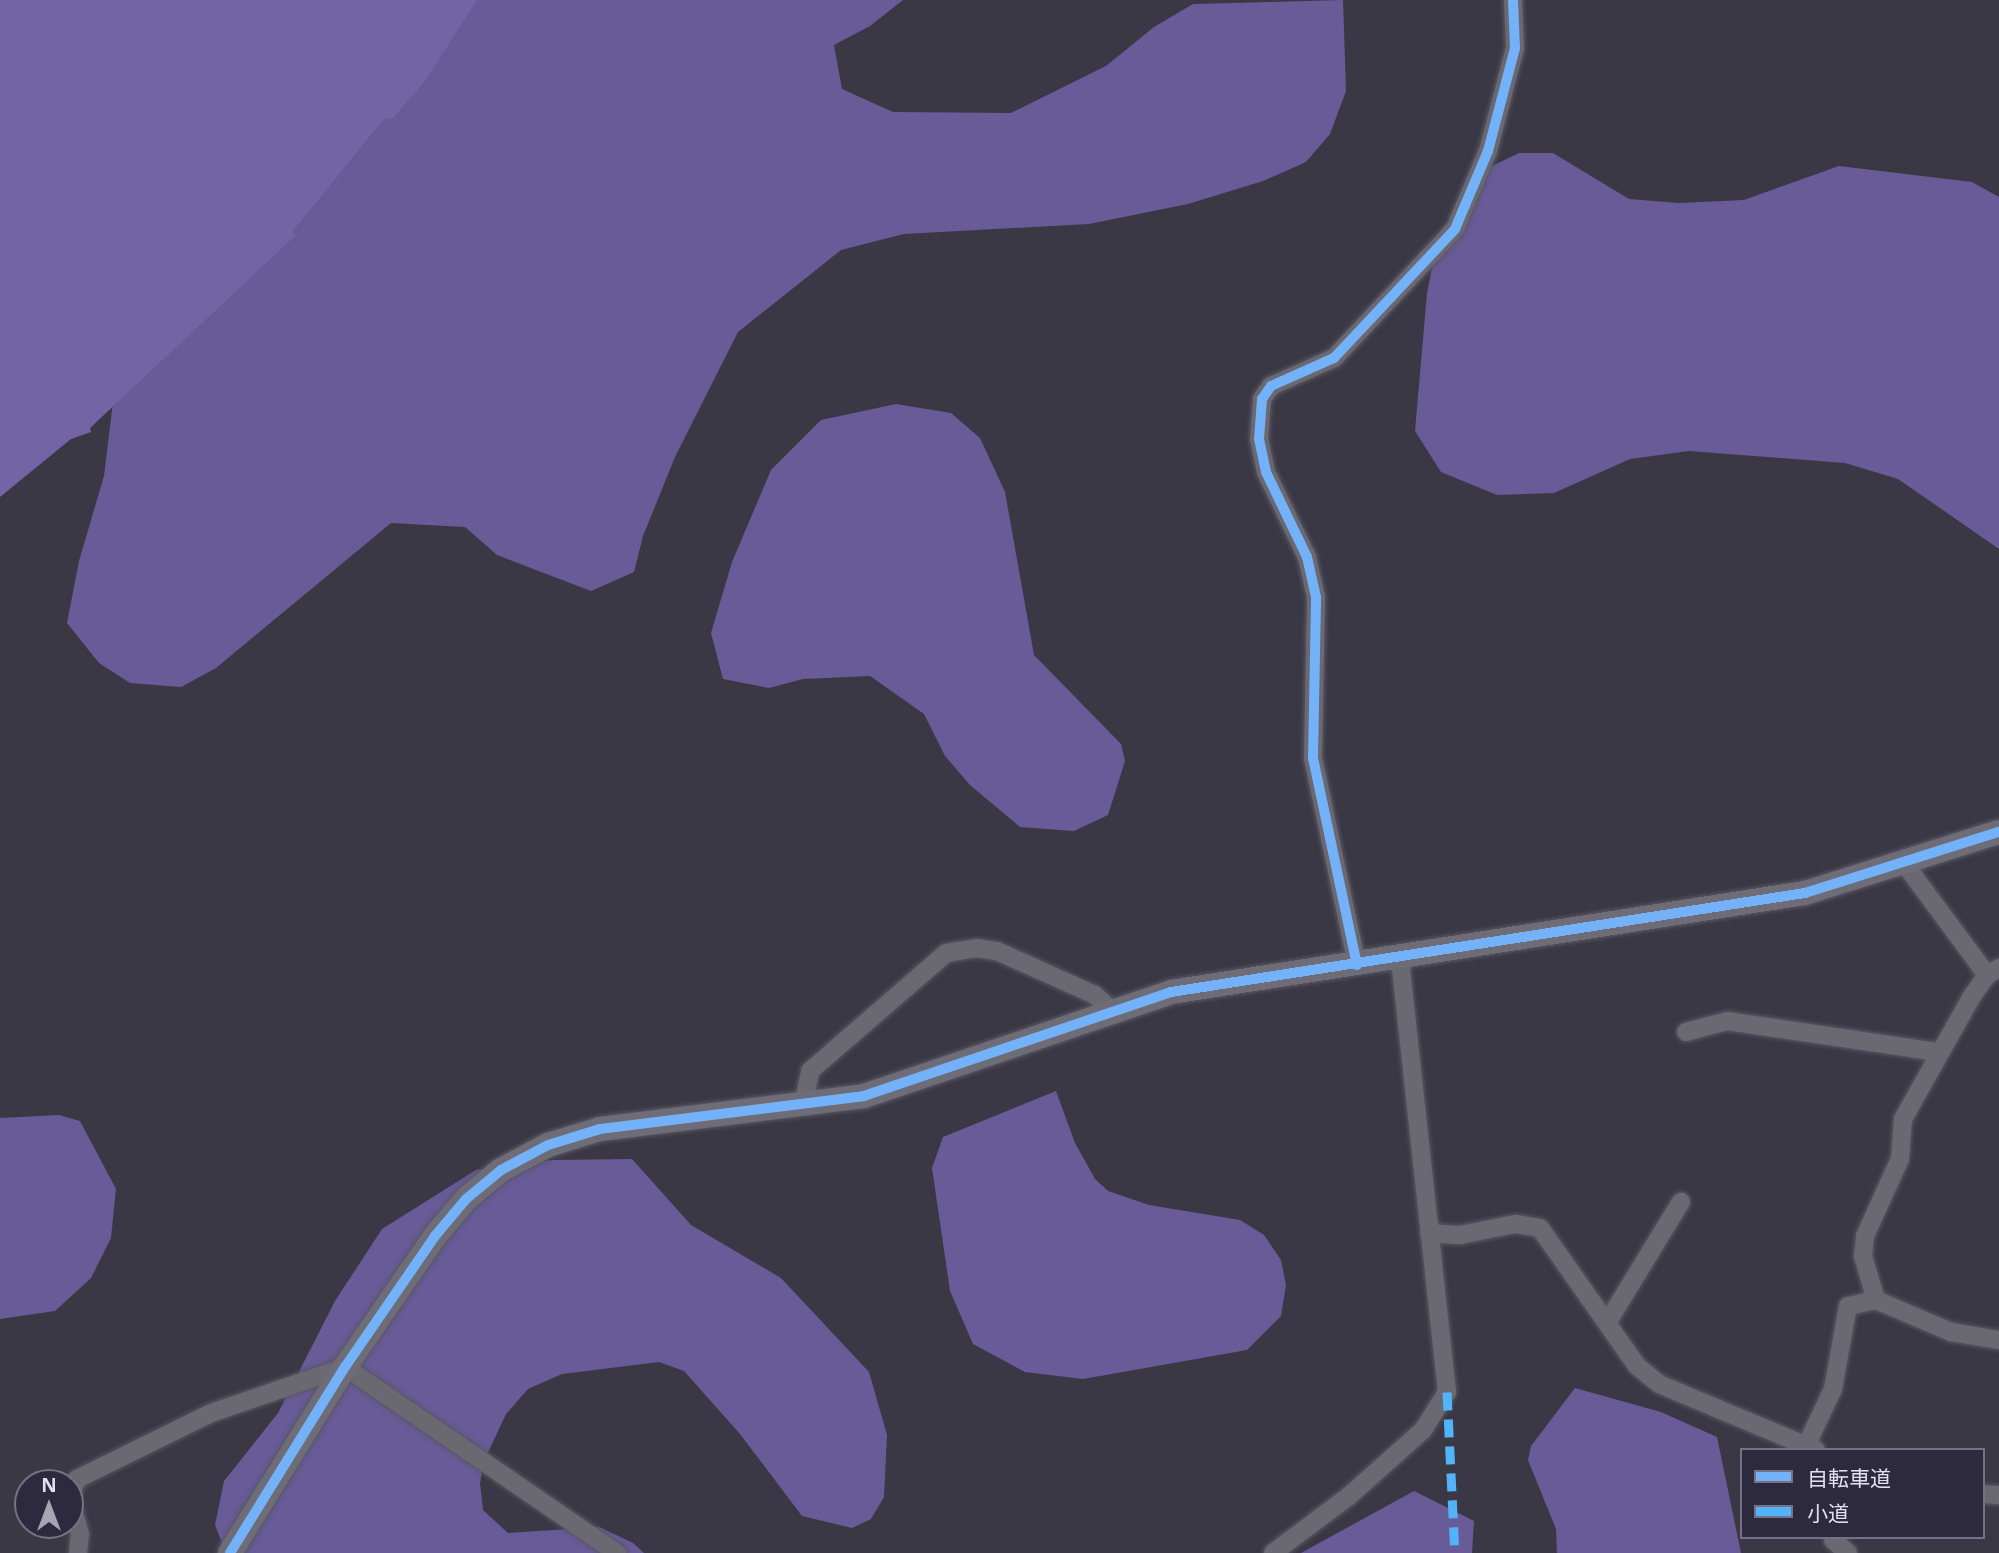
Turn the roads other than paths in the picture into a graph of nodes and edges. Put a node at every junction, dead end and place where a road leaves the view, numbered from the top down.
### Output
1 (1513, 0) edge
2 (1999, 832) edge
3 (1904, 863) junction
4 (1400, 958) junction
5 (1357, 965) junction
6 (1993, 971) edge
7 (1111, 1010) junction
8 (1686, 1032) dead end
9 (1937, 1052) junction
10 (803, 1105) junction
11 (1681, 1202) dead end
12 (1429, 1233) junction
13 (1876, 1300) junction
14 (1607, 1323) junction
15 (1999, 1340) edge
16 (345, 1367) junction
17 (1811, 1448) edge
18 (1832, 1543) edge
19 (78, 1553) edge
20 (230, 1553) edge
21 (617, 1553) edge
22 (1273, 1553) edge
23 (1848, 1553) edge

1 - 5 street
2 - 3 street
3 - 4 street
3 - 6 street
4 - 5 street
4 - 12 street
5 - 7 street
6 - 9 street
7 - 10 street
7 - 10 street
8 - 9 street
9 - 13 street
10 - 16 street
11 - 14 street
12 - 14 street
12 - 22 street
13 - 15 street
13 - 17 street
14 - 17 street
16 - 19 street
16 - 20 street
16 - 21 street
18 - 23 street

